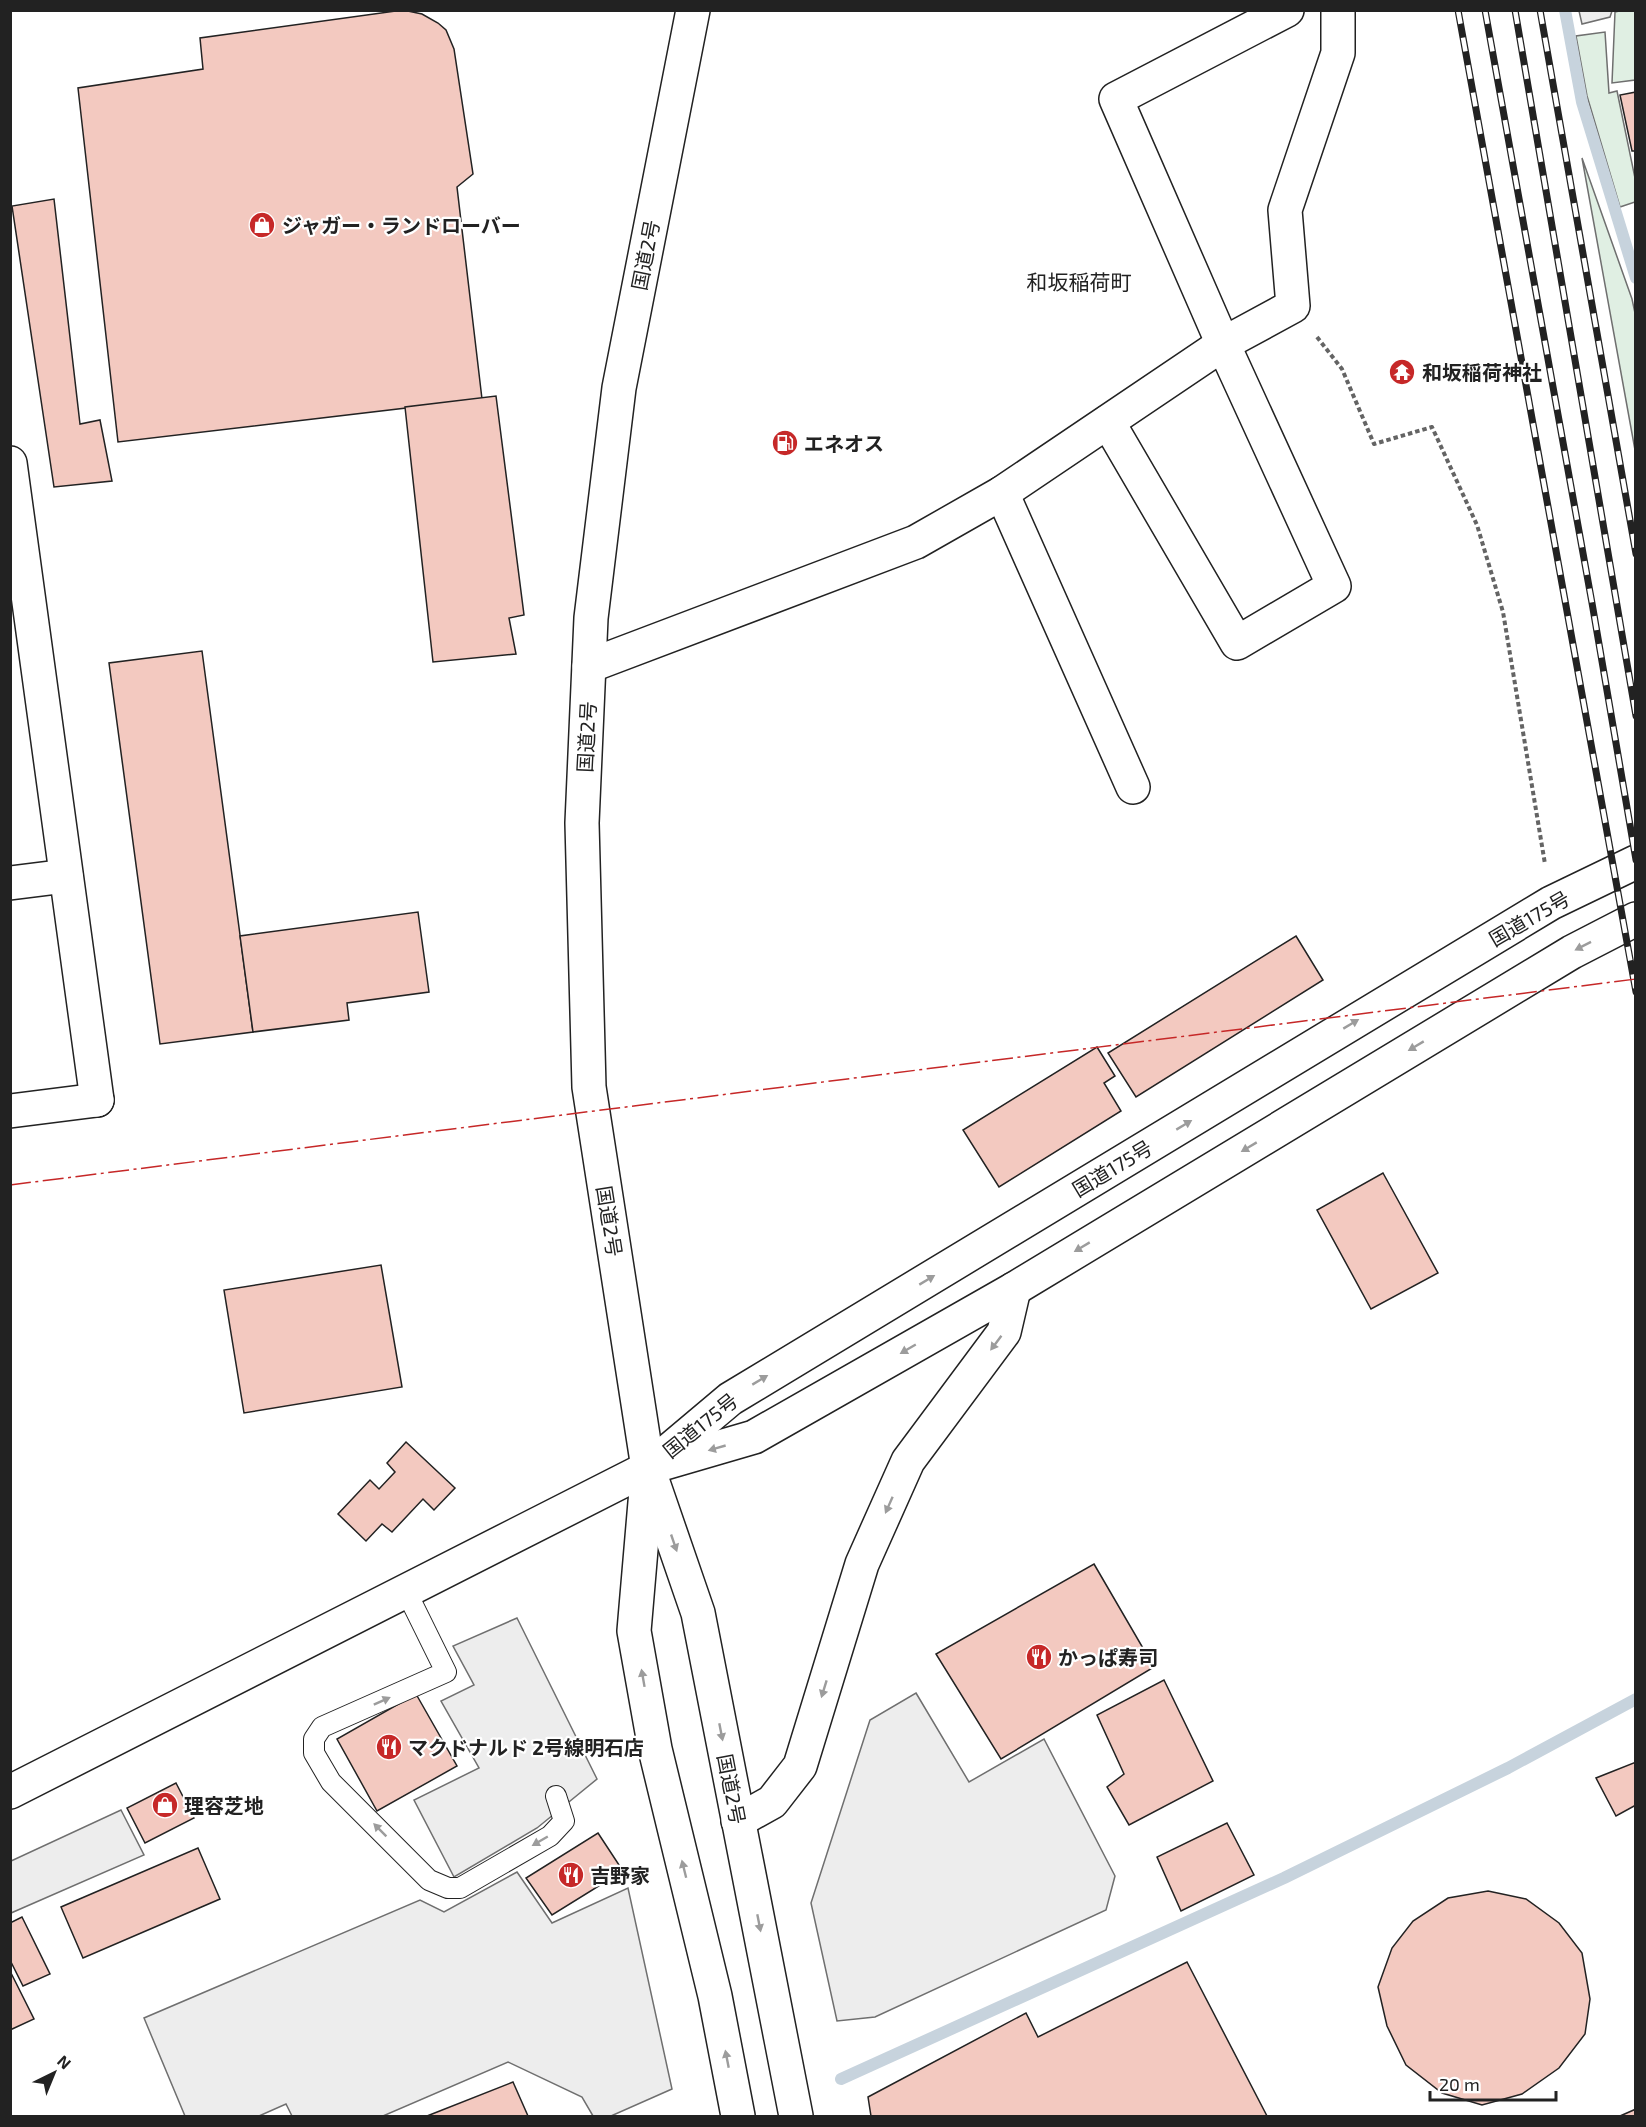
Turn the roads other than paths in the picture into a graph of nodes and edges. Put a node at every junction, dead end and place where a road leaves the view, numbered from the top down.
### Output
1 (693, 10) edge
2 (1287, 10) edge
3 (1338, 10) edge
4 (1223, 344) junction
5 (1108, 422) junction
6 (11, 470) edge
7 (1002, 493) junction
8 (589, 666) junction
9 (1132, 787) dead end
10 (1635, 862) edge
11 (66, 876) junction
12 (10, 884) edge
13 (1635, 919) edge
14 (10, 1111) edge
15 (1014, 1289) junction
16 (648, 1468) junction
17 (406, 1591) junction
18 (10, 1792) edge
19 (556, 1796) dead end
20 (738, 1821) junction
21 (738, 2116) edge
22 (796, 2116) edge

1 - 8 main road, 国道2号
2 - 4 main road
3 - 4 main road
4 - 5 main road
4 - 5 main road
5 - 7 main road
6 - 11 main road
7 - 8 main road
7 - 9 main road
8 - 16 main road, 国道2号
16 -> 10 main road, 国道175号
11 - 12 main road
11 - 14 main road
13 -> 15 main road, 国道175号
15 -> 16 main road, 国道175号
15 -> 20 main road
16 - 17 main road
16 -> 20 main road, 国道2号
21 -> 16 main road, 国道2号
17 - 18 main road
19 -> 17 lane
20 -> 22 main road, 国道2号

